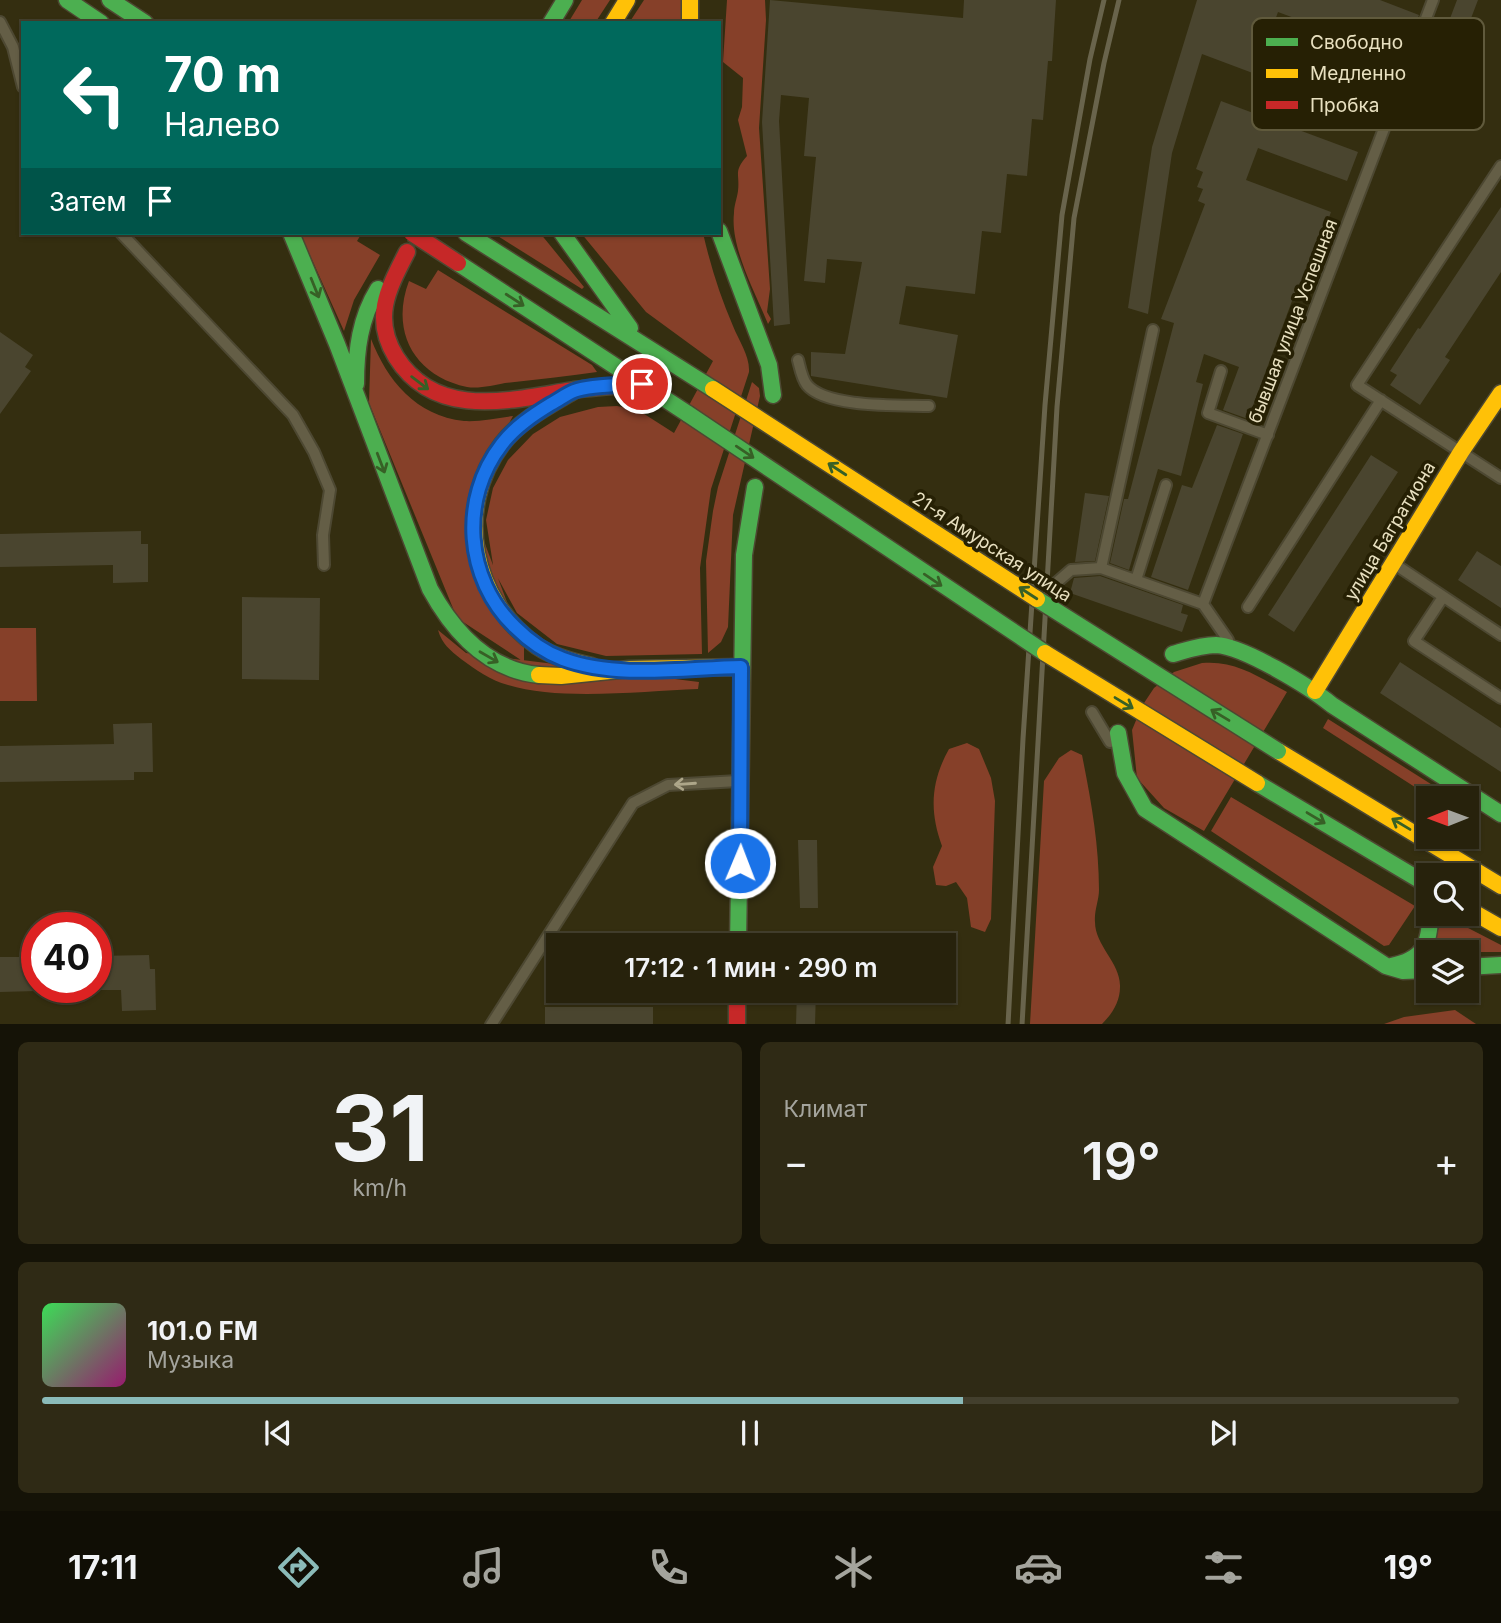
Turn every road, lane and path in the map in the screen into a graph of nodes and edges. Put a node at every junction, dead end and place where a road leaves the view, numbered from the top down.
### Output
1 (67, 0) edge
2 (110, 0) edge
3 (565, 0) edge
4 (627, 0) edge
5 (690, 0) edge
6 (1433, 0) edge
7 (1426, 18) edge
8 (98, 21) edge
9 (142, 21) edge
10 (552, 21) edge
11 (614, 21) edge
12 (690, 21) edge
13 (0, 22) edge
14 (21, 79) edge
15 (1384, 130) edge
16 (1501, 166) edge
17 (123, 235) edge
18 (292, 235) edge
19 (415, 235) edge
20 (469, 235) edge
21 (563, 235) edge
22 (720, 235) edge
23 (407, 252) dead end
24 (396, 272) junction
25 (1153, 330) dead end
26 (639, 341) junction
27 (798, 360) dead end
28 (1221, 371) dead end
29 (642, 384) junction
30 (575, 390) junction
31 (1501, 393) edge
32 (773, 395) dead end
33 (356, 399) junction
34 (1381, 400) junction
35 (929, 406) dead end
36 (1268, 435) junction
37 (1461, 452) junction
38 (1501, 478) edge
39 (1166, 485) dead end
40 (755, 487) dead end
41 (1394, 563) junction
42 (324, 565) dead end
43 (1101, 568) junction
44 (1136, 580) junction
45 (1056, 583) dead end
46 (1443, 597) junction
47 (1203, 604) junction
48 (1248, 607) dead end
49 (1501, 635) edge
50 (1234, 648) junction
51 (1173, 654) dead end
52 (741, 667) junction
53 (614, 670) junction
54 (1315, 691) junction
55 (1501, 698) edge
56 (1092, 712) dead end
57 (1118, 733) dead end
58 (1120, 759) junction
59 (741, 781) junction
60 (1501, 814) edge
61 (1402, 870) junction
62 (1416, 878) edge
63 (1501, 886) edge
64 (1416, 887) edge
65 (1479, 915) edge
66 (1430, 926) edge
67 (1501, 928) edge
68 (738, 933) edge
69 (1501, 965) edge
70 (1386, 966) junction
71 (1479, 966) edge
72 (1416, 970) edge
73 (737, 1003) edge
74 (491, 1024) edge
75 (737, 1024) edge

1 - 8 main road
2 - 9 main road
3 - 10 main road
4 - 11 main road
5 - 12 main road
6 - 7 lane, бывшая улица Успешная
13 - 14 lane
15 - 36 lane, бывшая улица Успешная
16 - 34 lane
17 - 42 lane
18 -> 33 main road
19 -> 29 main road, bridge
20 - 26 main road, 21-я Амурская улица
21 - 26 main road
22 - 32 main road
23 - 24 main road
24 -> 30 main road
24 - 33 main road
25 - 43 lane
63 -> 26 main road, 21-я Амурская улица, bridge
27 - 35 lane
28 - 36 lane
29 - 30 main road
29 -> 61 main road, bridge
30 - 53 main road
31 - 37 main road, улица Багратиона
33 -> 53 main road
34 - 37 lane
34 - 48 lane
36 - 47 lane, бывшая улица Успешная
37 - 38 lane
37 - 41 main road, улица Багратиона
39 - 44 lane
40 - 52 main road
41 - 46 lane
41 - 54 main road, улица Багратиона
43 - 44 lane
43 - 45 lane
44 - 47 lane
46 - 49 lane
46 - 55 lane
47 - 50 lane
50 - 51 main road
50 - 54 main road
52 - 53 main road
52 - 59 main road
54 - 60 main road
56 - 58 lane
57 - 58 main road
58 - 70 main road
59 - 68 main road
59 -> 74 lane
61 - 62 main road
61 - 64 main road
65 - 67 main road
66 - 70 main road
69 - 71 main road
70 - 72 main road
73 - 75 main road

